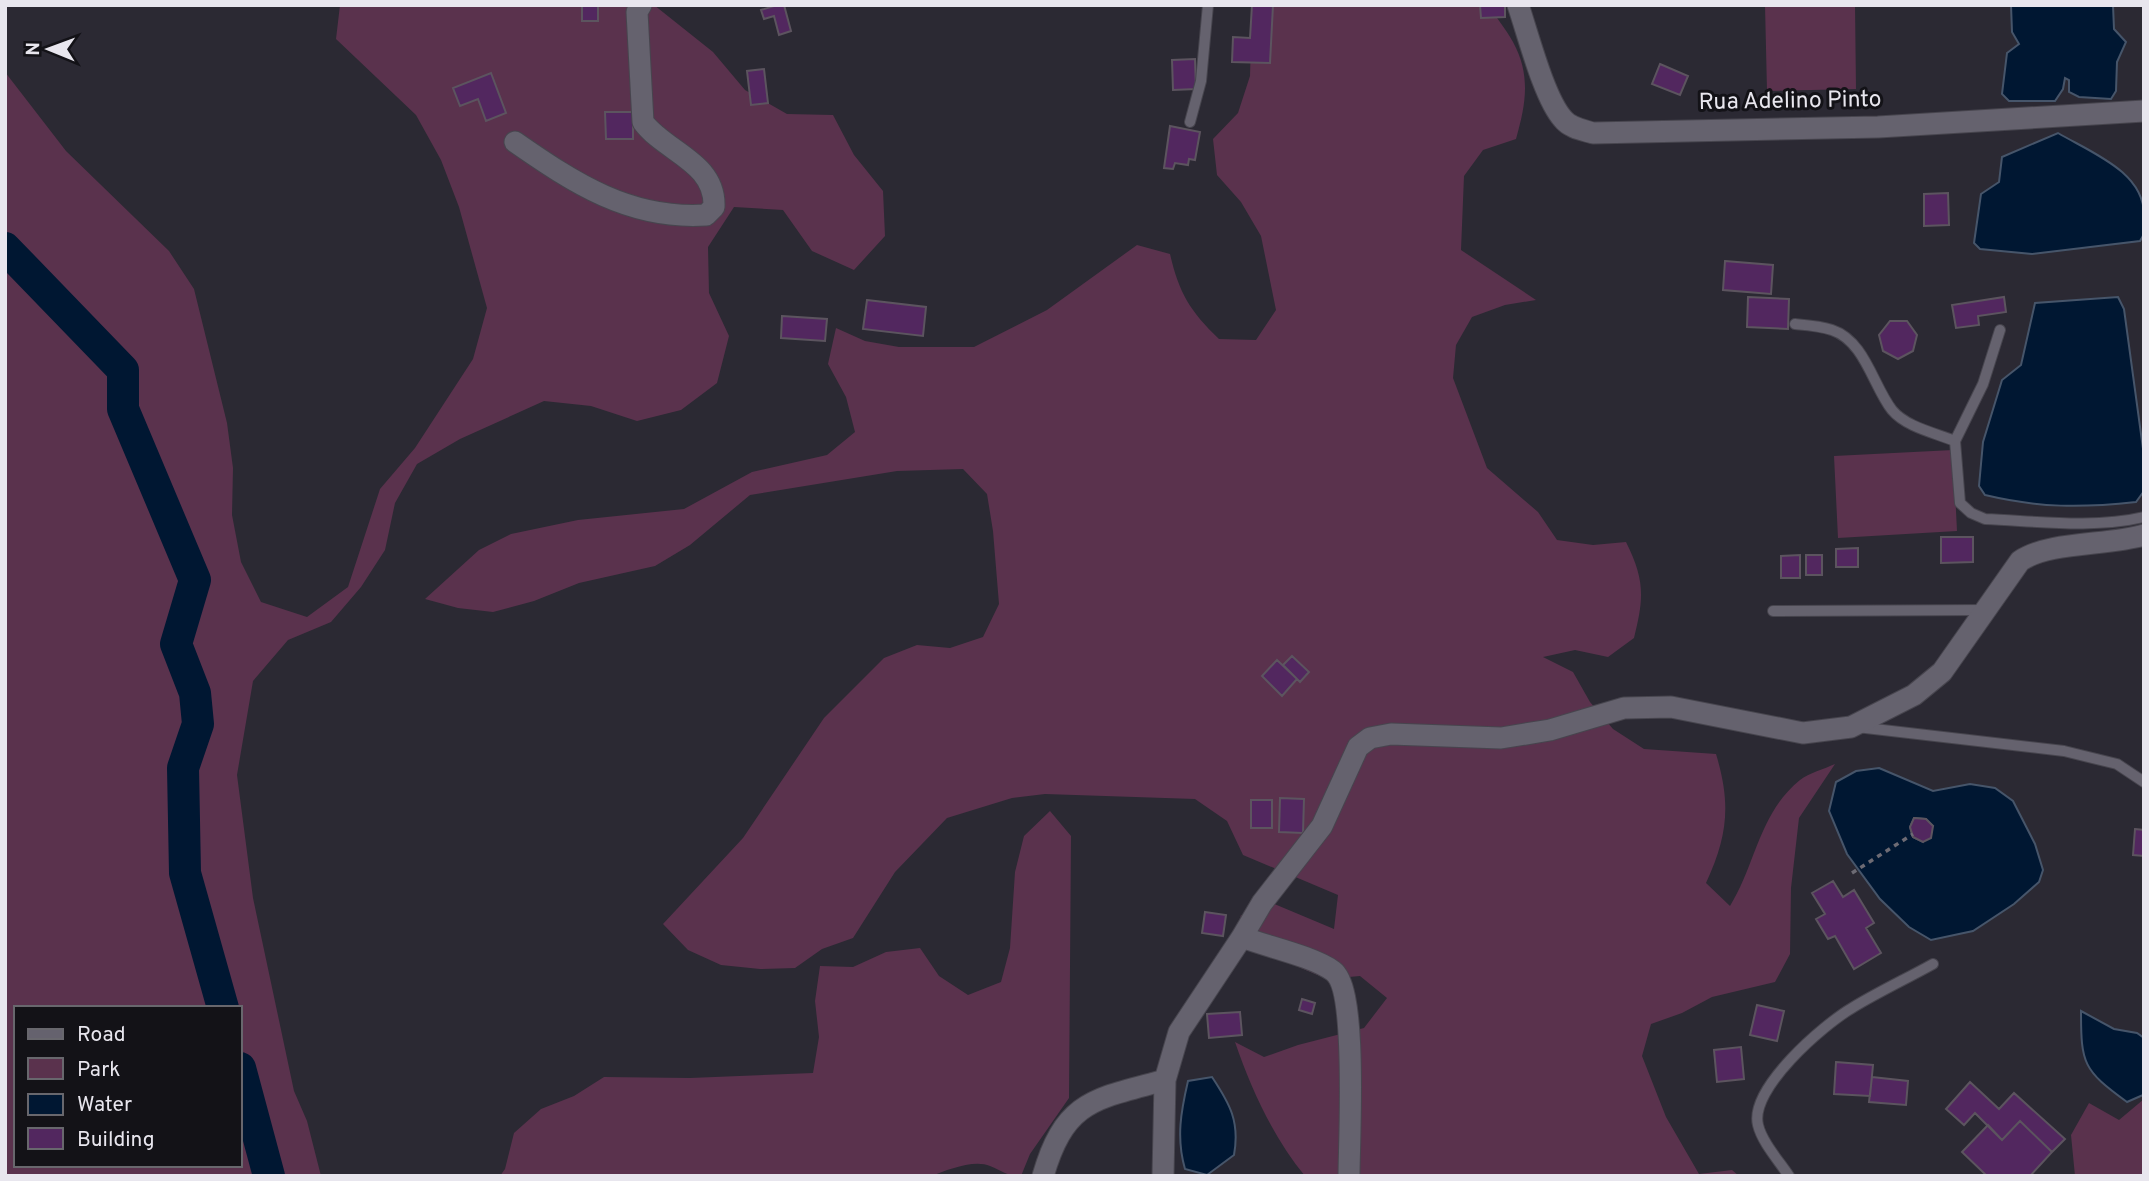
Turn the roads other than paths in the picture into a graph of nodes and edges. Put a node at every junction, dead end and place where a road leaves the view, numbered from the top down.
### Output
1 (641, 5) edge
2 (1209, 5) edge
3 (1518, 5) edge
4 (2144, 111) edge
5 (1189, 122) dead end
6 (515, 142) dead end
7 (1795, 324) dead end
8 (2000, 330) dead end
9 (1955, 441) junction
10 (2144, 517) edge
11 (2144, 535) edge
12 (1986, 610) junction
13 (1773, 611) dead end
14 (1851, 727) junction
15 (2144, 782) edge
16 (1242, 937) junction
17 (1933, 964) dead end
18 (1165, 1080) junction
19 (1043, 1176) edge
20 (1163, 1176) edge
21 (1349, 1176) edge
22 (1788, 1176) edge

1 - 6 street
2 - 5 lane
3 - 4 street, Rua Adelino Pinto
7 - 9 lane
8 - 9 lane
9 - 10 lane
11 - 12 street
12 - 13 lane
12 - 14 street
14 - 15 lane
14 - 16 street
16 - 18 street
16 - 21 street
17 - 22 lane
18 - 19 street
18 - 20 street

